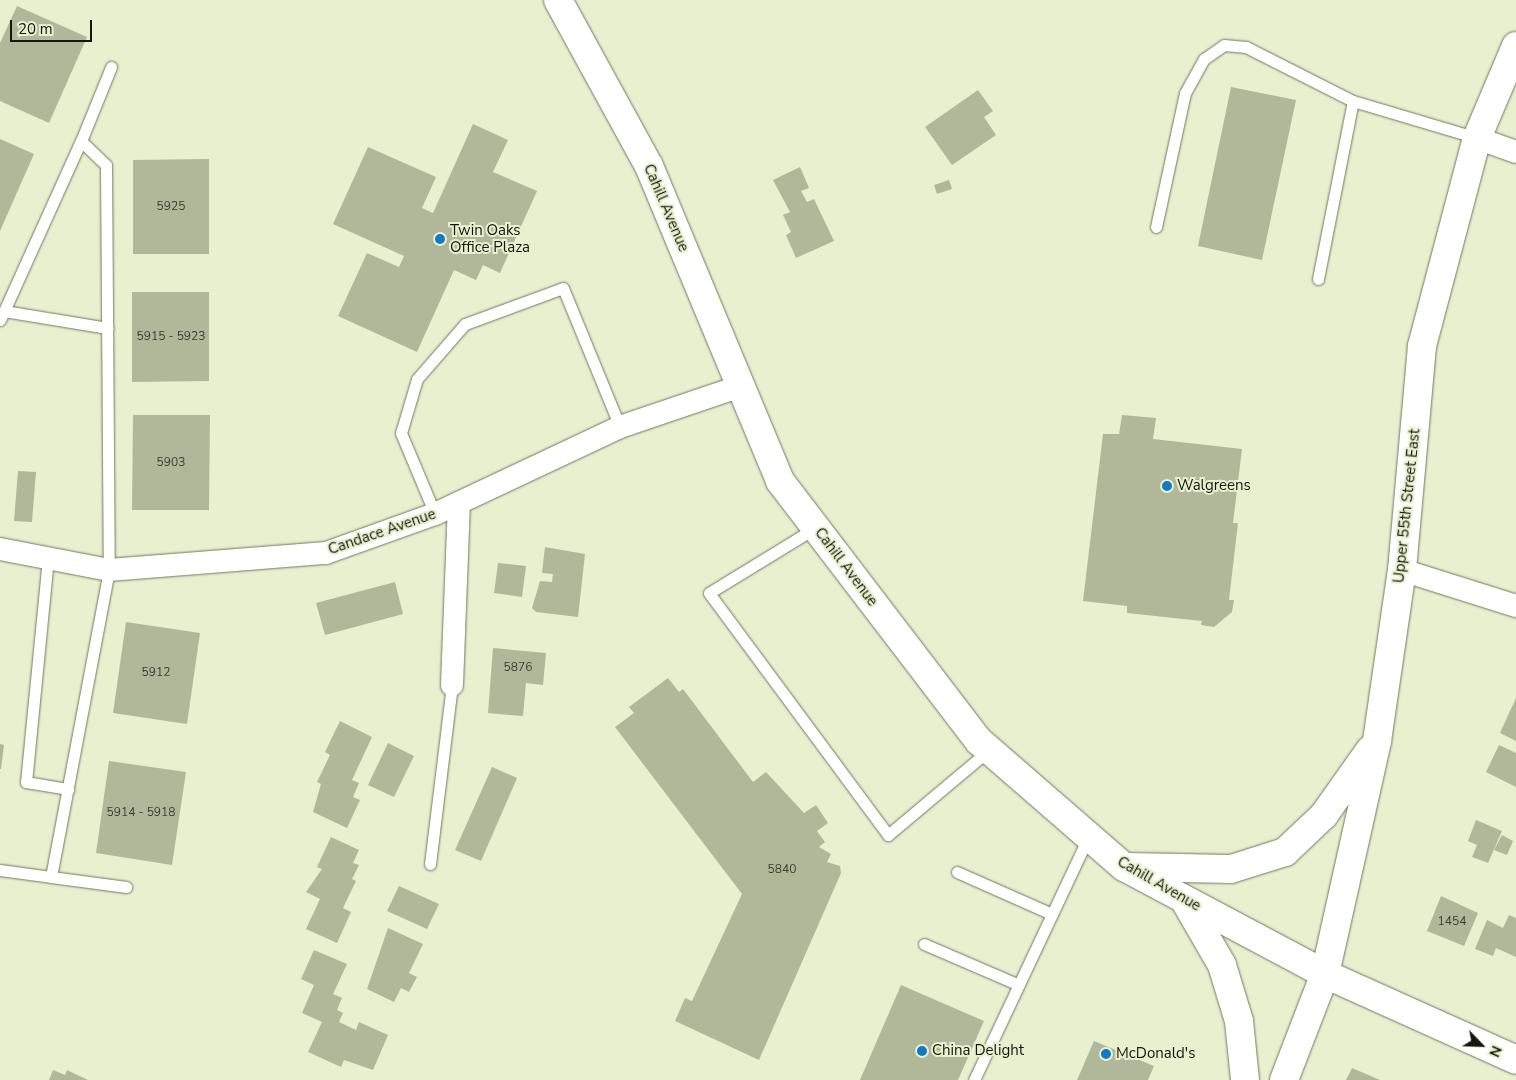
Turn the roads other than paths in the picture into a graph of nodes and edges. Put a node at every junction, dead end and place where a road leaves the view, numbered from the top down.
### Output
1 (558, 0) edge
2 (1516, 46) edge
3 (111, 67) dead end
4 (1353, 101) junction
5 (1477, 138) junction
6 (81, 141) junction
7 (1516, 152) edge
8 (1156, 227) dead end
9 (1318, 279) dead end
10 (2, 315) edge
11 (108, 328) junction
12 (741, 386) junction
13 (620, 427) junction
14 (459, 503) junction
15 (435, 514) junction
16 (816, 528) junction
17 (0, 549) edge
18 (48, 558) junction
19 (109, 570) junction
20 (1402, 570) junction
21 (1516, 606) edge
22 (452, 685) joint
23 (1377, 741) junction
24 (989, 750) junction
25 (68, 789) junction
26 (1089, 836) junction
27 (430, 864) dead end
28 (1124, 867) junction
29 (0, 870) edge
30 (957, 872) dead end
31 (51, 877) junction
32 (126, 887) dead end
33 (1186, 901) junction
34 (1052, 914) junction
35 (924, 944) dead end
36 (1325, 974) junction
37 (1018, 985) junction
38 (1516, 1060) edge
39 (974, 1080) edge
40 (1245, 1080) edge
41 (1284, 1080) edge

1 - 12 street, Cahill Avenue
2 - 5 street, Upper 55th Street East
3 - 6 lane
4 - 5 lane
4 - 8 lane
4 - 9 lane
5 - 7 street
5 - 20 street, Upper 55th Street East
6 - 10 lane
6 - 11 lane
10 - 11 lane
11 - 19 lane
12 - 13 street, Candace Avenue
12 - 16 street, Cahill Avenue
13 - 14 street, Candace Avenue
13 - 15 lane
14 - 15 street, Candace Avenue
14 - 22 street
15 - 19 street, Candace Avenue
16 - 24 street, Cahill Avenue
16 - 24 lane
17 - 18 street, Candace Avenue
18 - 19 street, Candace Avenue
18 - 25 lane
19 - 25 lane
20 - 21 street
20 - 23 street, Upper 55th Street East
22 - 27 lane
23 - 28 street
23 - 36 street, Upper 55th Street East
24 - 26 street, Cahill Avenue
25 - 31 lane
26 - 28 street, Cahill Avenue
26 - 34 lane
28 - 33 street, Cahill Avenue
29 - 31 lane
30 - 34 lane
31 - 32 lane
33 - 36 street, Cahill Avenue
33 - 40 street
34 - 37 lane
35 - 37 lane
36 - 38 street, Cahill Avenue
36 - 41 street, Upper 55th Street East
37 - 39 lane

